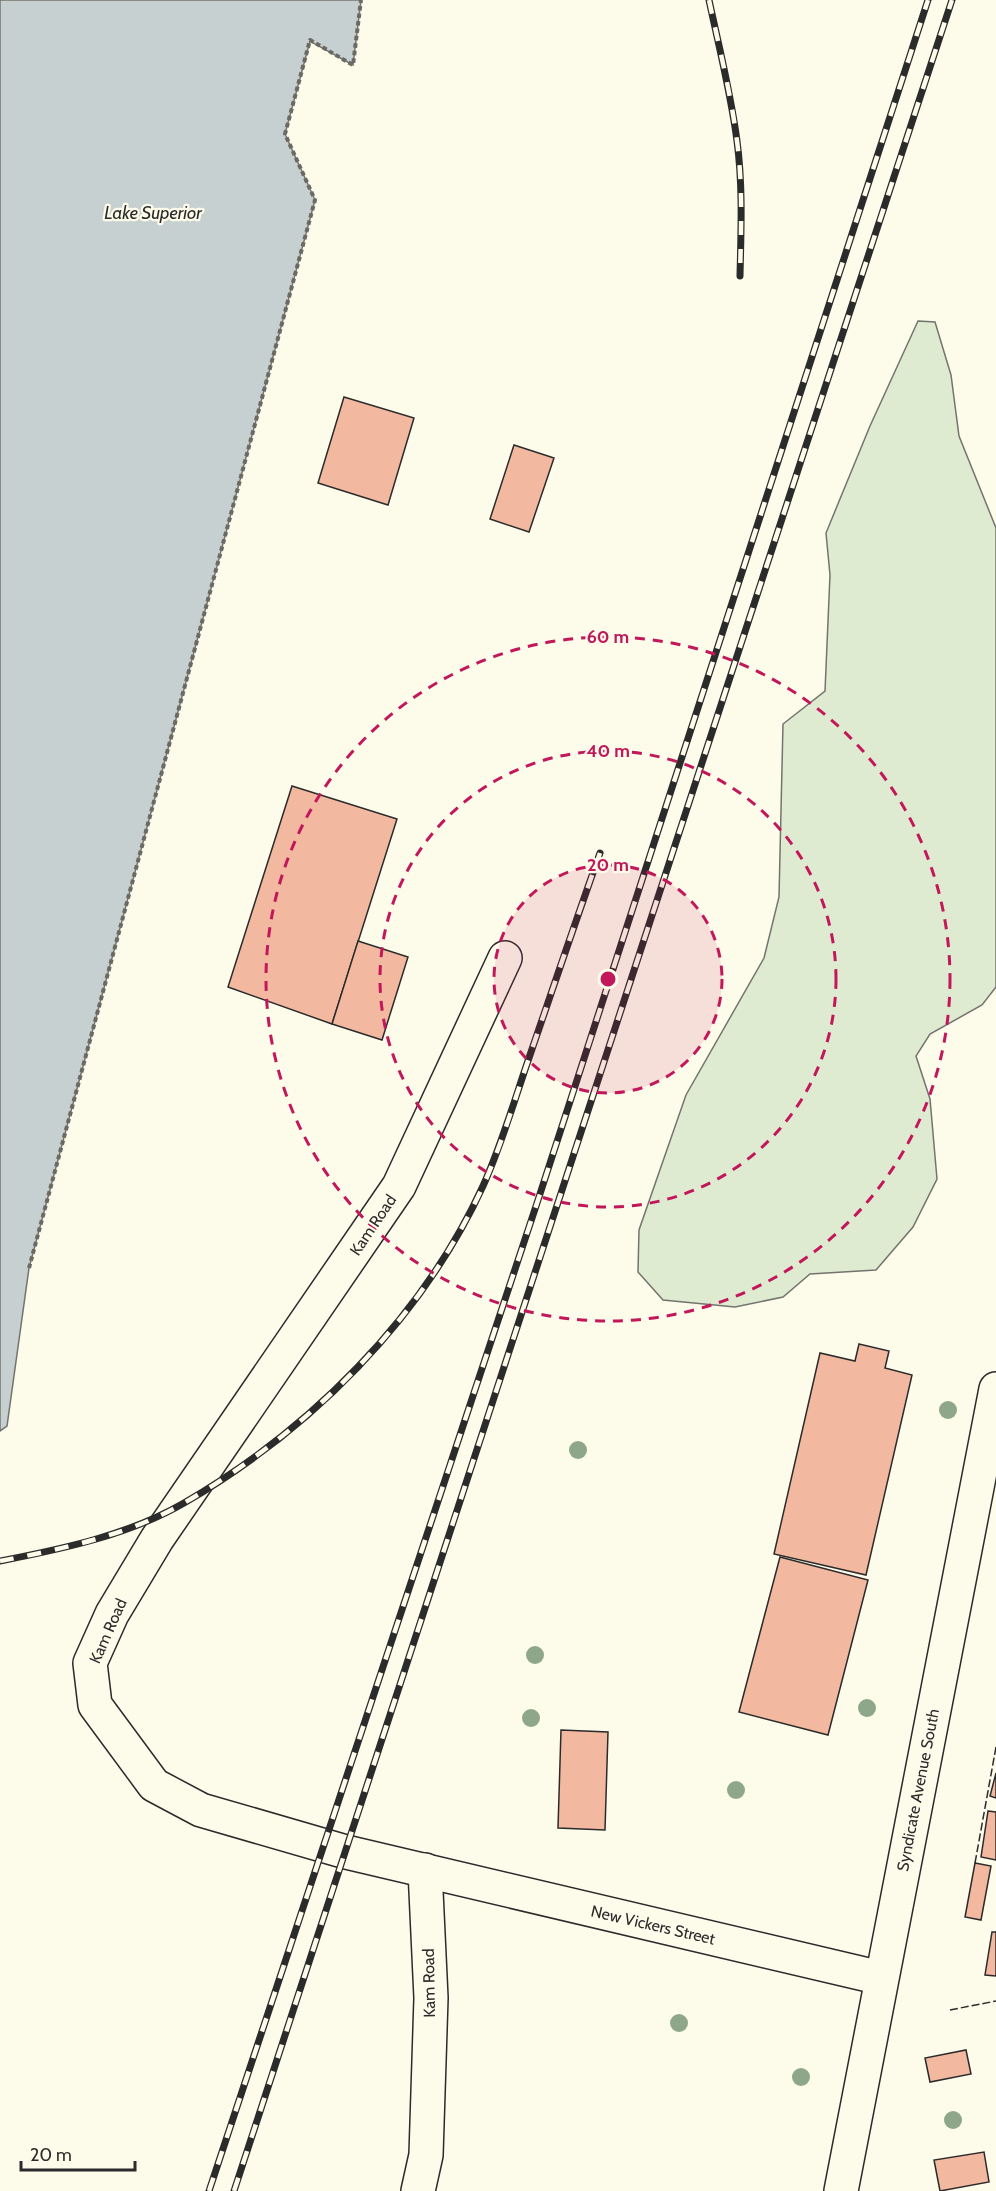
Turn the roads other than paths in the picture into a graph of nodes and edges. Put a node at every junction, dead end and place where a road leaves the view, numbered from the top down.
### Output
1 (505, 958) dead end
2 (996, 1389) edge
3 (424, 1870) junction
4 (881, 1978) junction
5 (418, 2191) edge
6 (841, 2191) edge

1 - 3 street, Kam Road
2 - 4 street, Syndicate Avenue South
3 - 4 street, New Vickers Street
3 - 5 street, Kam Road
4 - 6 street, Syndicate Avenue South

